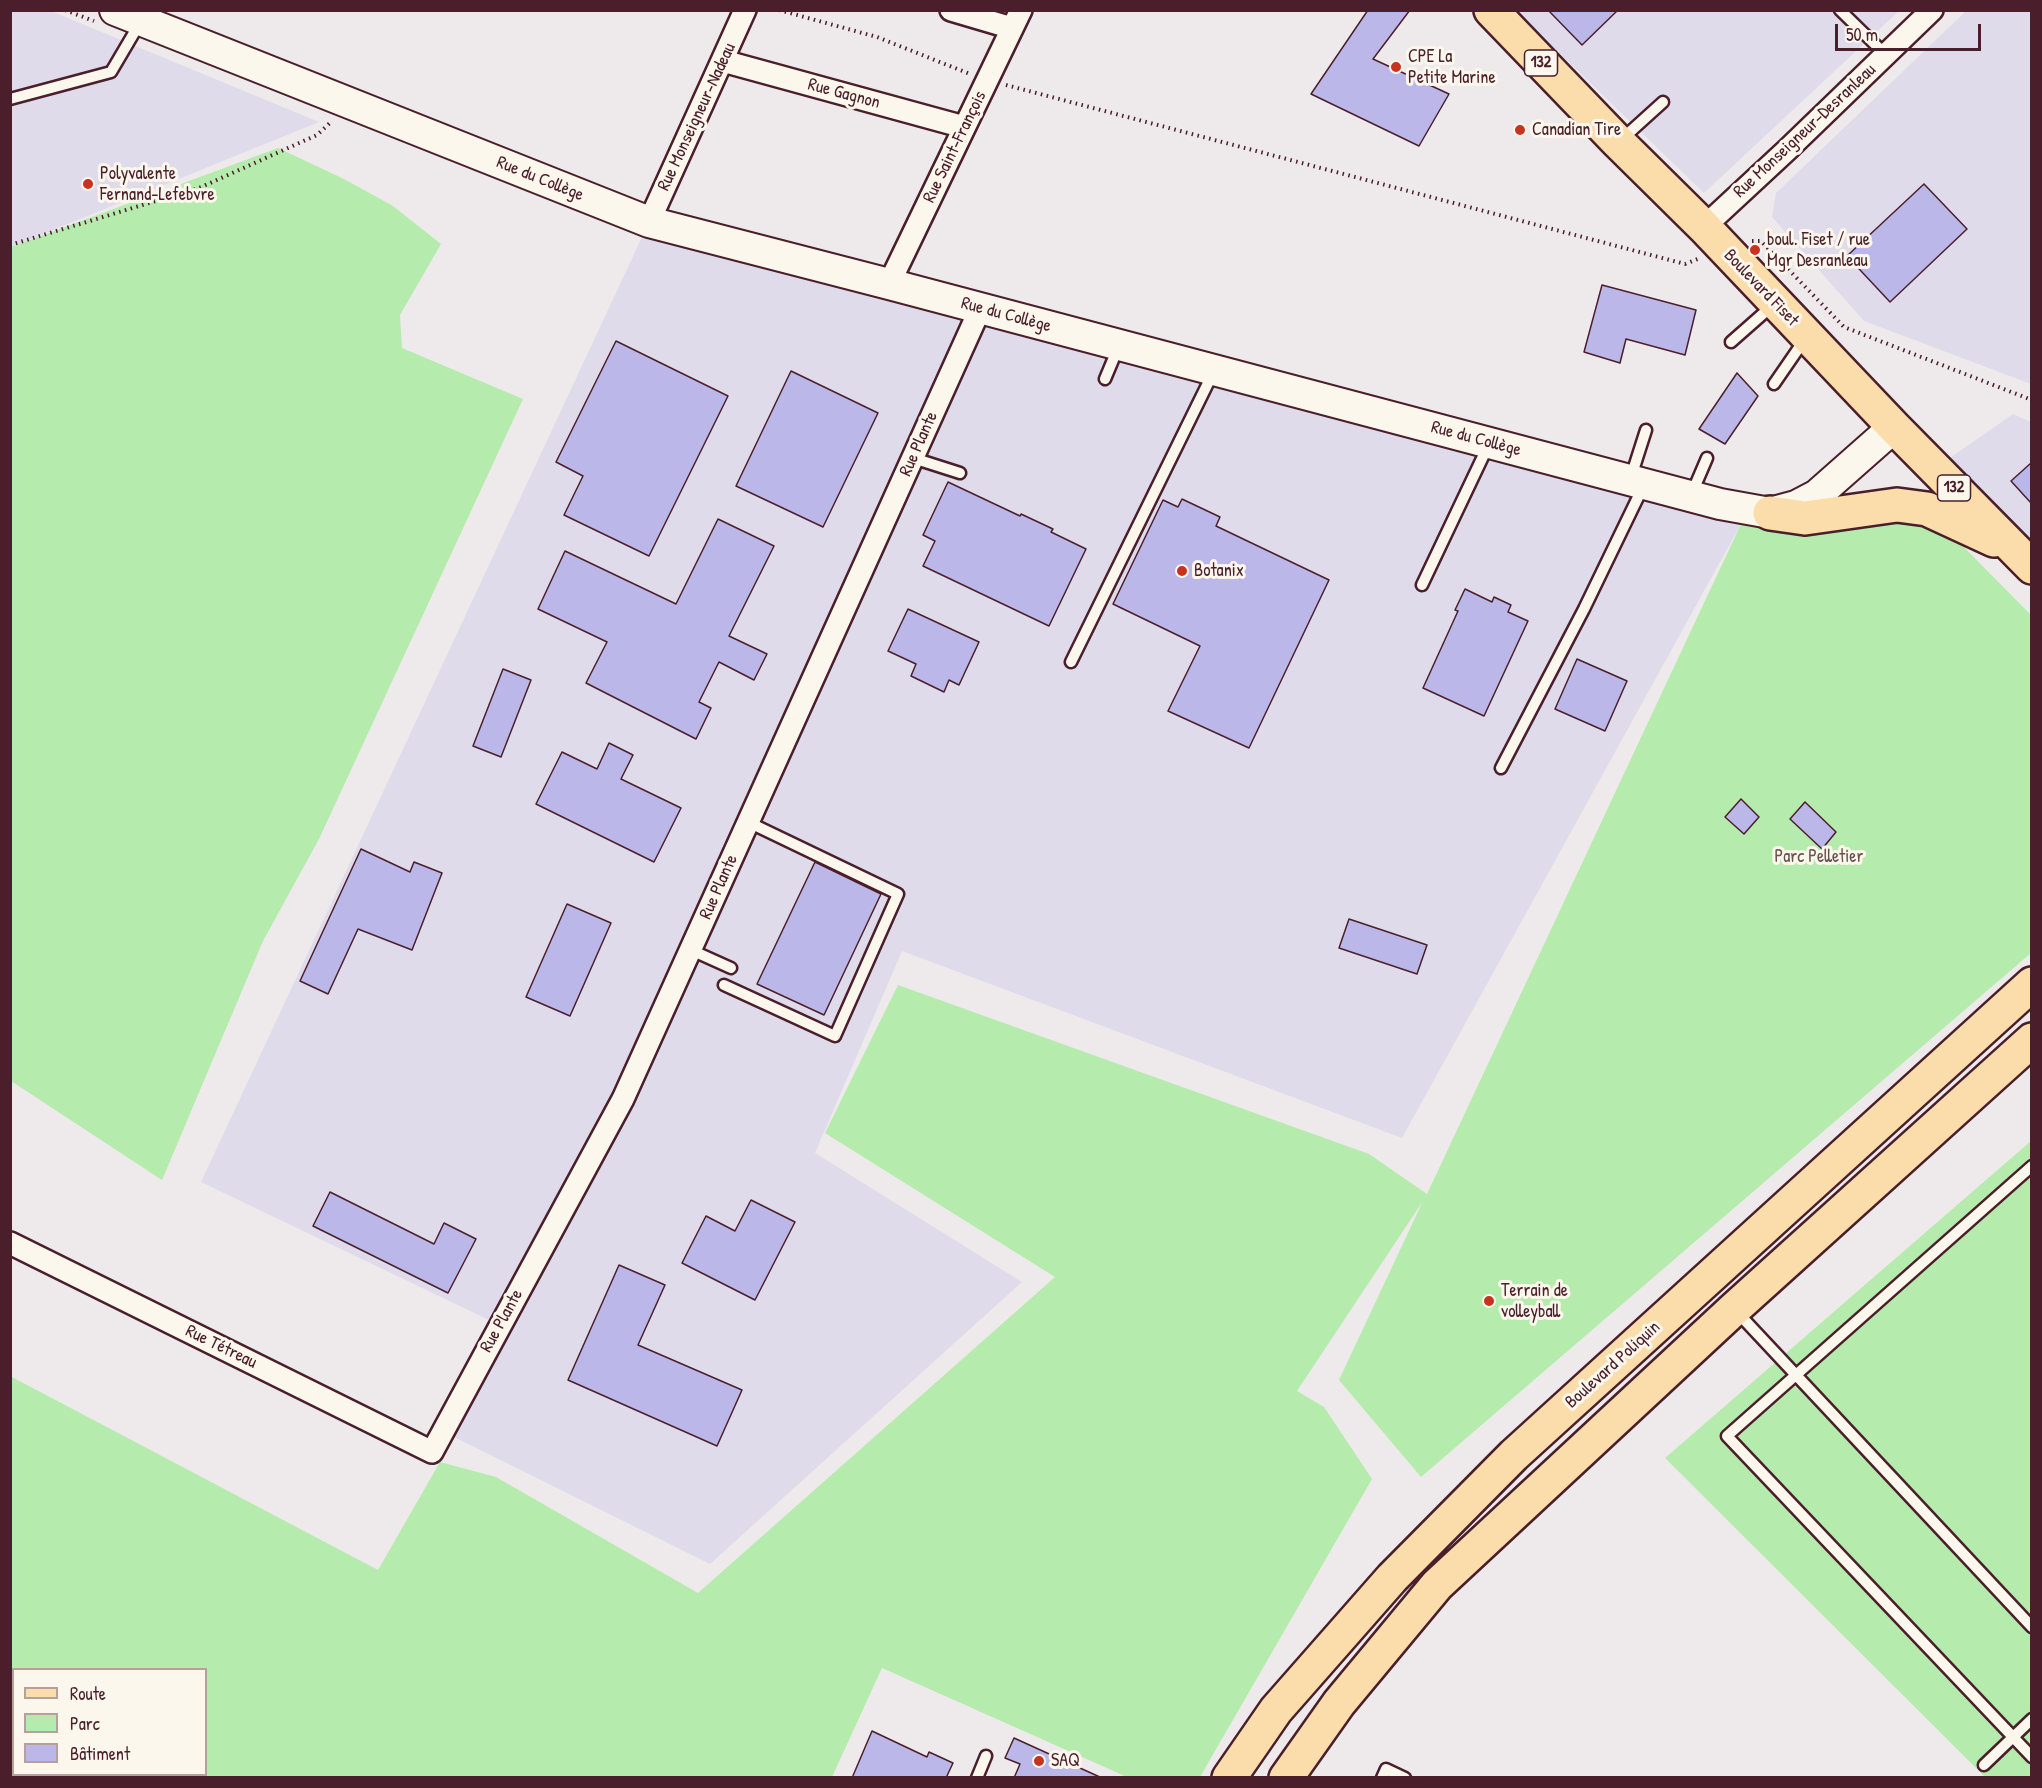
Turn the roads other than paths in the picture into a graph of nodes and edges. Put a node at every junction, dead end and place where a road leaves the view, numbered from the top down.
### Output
1 (745, 10) edge
2 (951, 10) edge
3 (1491, 10) edge
4 (1840, 10) edge
5 (1932, 10) edge
6 (128, 16) edge
7 (1017, 20) edge
8 (1886, 55) junction
9 (723, 62) junction
10 (10, 99) edge
11 (1663, 102) dead end
12 (964, 128) junction
13 (1618, 142) junction
14 (649, 222) junction
15 (1713, 237) junction
16 (889, 284) junction
17 (1776, 303) junction
18 (981, 309) junction
19 (1807, 336) junction
20 (1731, 342) dead end
21 (1119, 345) junction
22 (1214, 370) junction
23 (1105, 380) dead end
24 (1774, 384) dead end
25 (1894, 427) junction
26 (1646, 430) dead end
27 (1490, 443) junction
28 (913, 458) junction
29 (1707, 458) dead end
30 (960, 473) dead end
31 (1637, 482) junction
32 (1691, 496) junction
33 (1770, 513) junction
34 (2023, 557) edge
35 (1422, 585) dead end
36 (1071, 662) dead end
37 (1501, 768) dead end
38 (748, 822) junction
39 (691, 950) junction
40 (731, 968) dead end
41 (2031, 984) edge
42 (724, 985) dead end
43 (2031, 1040) edge
44 (2031, 1166) edge
45 (10, 1243) edge
46 (1734, 1309) junction
47 (1797, 1375) junction
48 (432, 1452) joint
49 (2031, 1627) edge
50 (2031, 1719) edge
51 (2012, 1738) junction
52 (986, 1756) dead end
53 (2031, 1757) edge
54 (1984, 1765) dead end
55 (976, 1778) edge
56 (1229, 1778) edge
57 (1286, 1778) edge
58 (1382, 1778) edge
59 (1405, 1778) edge

1 - 9 street, Rue Monseigneur-Nadeau
2 - 7 street
3 - 13 main road, Boulevard Fiset / 132
4 - 8 lane
5 - 8 street, Rue Monseigneur-Desranleau
6 - 10 lane
6 - 14 street, Rue du Collège
7 - 12 street, Rue Saint-François
8 - 15 street, Rue Monseigneur-Desranleau
9 - 12 street, Rue Gagnon
9 - 14 street, Rue Monseigneur-Nadeau
11 - 13 lane
12 - 16 street, Rue Saint-François
13 - 15 main road, Boulevard Fiset / 132
14 - 16 street, Rue du Collège
15 - 17 main road, Boulevard Fiset / 132
16 - 18 street, Rue du Collège
17 - 19 main road, Boulevard Fiset / 132
17 - 20 lane
18 - 21 street, Rue du Collège
18 - 28 street, Rue Plante
19 - 24 lane
19 - 25 main road, Boulevard Fiset / 132
21 - 22 street, Rue du Collège
21 - 23 lane
22 - 27 street, Rue du Collège
22 - 36 lane
25 - 33 street, Rue du Collège
25 - 34 main road, Boulevard Fiset / 132
26 - 31 lane
27 - 31 street, Rue du Collège
27 - 35 lane
28 - 30 lane
28 - 38 street, Rue Plante
29 - 32 lane
31 - 32 street, Rue du Collège
31 - 37 lane
32 - 33 street, Rue du Collège
33 - 34 main road
38 - 39 street, Rue Plante
38 - 42 lane
39 - 40 lane
39 - 48 street, Rue Plante
41 - 56 main road, Boulevard Poliquin
43 - 46 main road
44 - 47 lane
45 - 48 street, Rue Tétreau
46 - 47 lane
46 - 57 main road
47 - 49 lane
47 - 51 lane
50 - 51 lane
51 - 53 lane
51 - 54 lane
52 - 55 lane
58 - 59 lane

